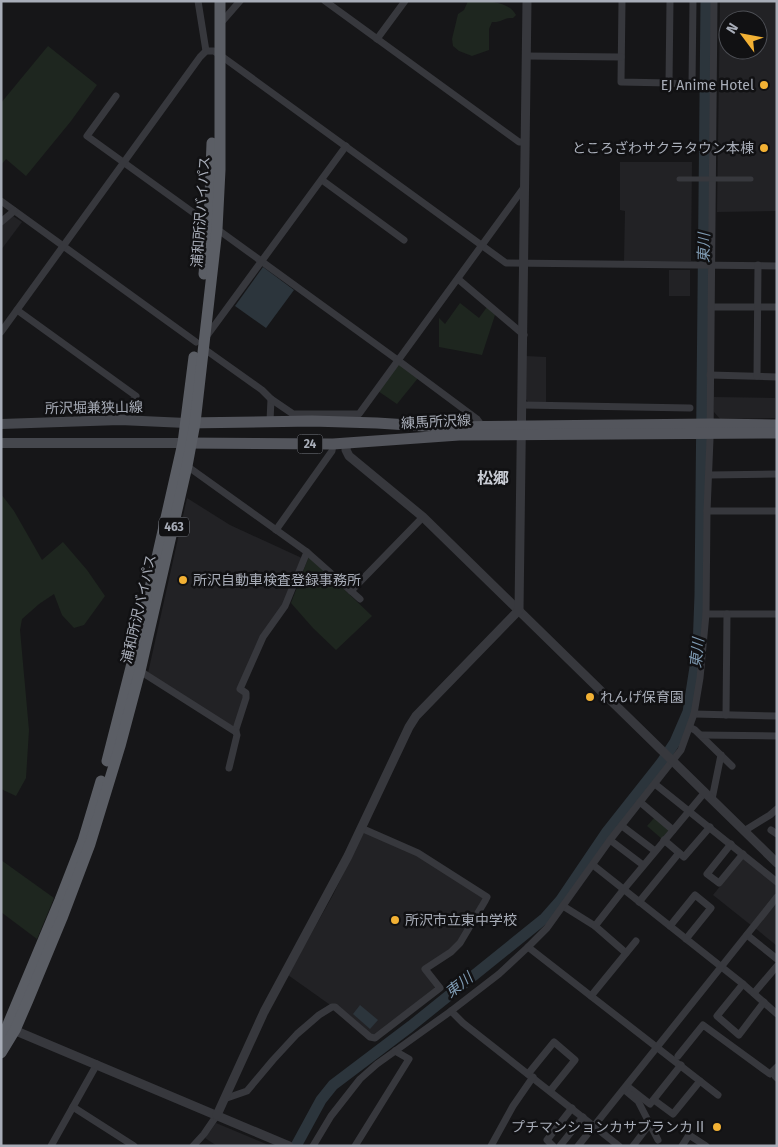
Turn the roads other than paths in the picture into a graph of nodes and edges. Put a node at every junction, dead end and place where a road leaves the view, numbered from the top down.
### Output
1 (198, 1) edge
2 (213, 1) edge
3 (220, 1) edge
4 (240, 1) edge
5 (325, 1) edge
6 (405, 1) edge
7 (527, 1) edge
8 (622, 1) edge
9 (670, 1) edge
10 (693, 1) edge
11 (714, 1) edge
12 (220, 24) junction
13 (377, 38) junction
14 (213, 52) junction
15 (526, 56) junction
16 (621, 58) junction
17 (669, 83) junction
18 (116, 96) dead end
19 (525, 142) junction
20 (346, 146) junction
21 (124, 163) junction
22 (679, 179) dead end
23 (751, 179) dead end
24 (322, 180) junction
25 (525, 186) junction
26 (1, 201) edge
27 (14, 211) junction
28 (1, 222) edge
29 (213, 227) junction
30 (404, 240) dead end
31 (483, 245) junction
32 (64, 247) junction
33 (262, 262) junction
34 (523, 264) junction
35 (709, 264) junction
36 (758, 265) junction
37 (777, 266) edge
38 (458, 279) junction
39 (711, 307) junction
40 (758, 307) junction
41 (777, 307) edge
42 (17, 310) junction
43 (2, 331) edge
44 (524, 335) junction
45 (201, 343) junction
46 (399, 360) junction
47 (710, 375) junction
48 (757, 376) junction
49 (777, 377) edge
50 (271, 399) junction
51 (523, 405) junction
52 (690, 408) dead end
53 (120, 420) junction
54 (270, 422) junction
55 (190, 423) junction
56 (1, 424) edge
57 (777, 425) edge
58 (482, 426) junction
59 (708, 429) junction
60 (522, 430) junction
61 (777, 433) edge
62 (1, 443) edge
63 (187, 443) junction
64 (347, 443) junction
65 (334, 444) junction
66 (187, 466) junction
67 (710, 474) junction
68 (777, 474) edge
69 (707, 511) junction
70 (777, 511) edge
71 (423, 516) junction
72 (276, 530) junction
73 (307, 552) junction
74 (351, 591) junction
75 (360, 599) dead end
76 (519, 610) junction
77 (706, 614) junction
78 (727, 614) junction
79 (777, 614) edge
80 (140, 671) junction
81 (694, 714) junction
82 (726, 715) junction
83 (777, 716) edge
84 (690, 728) junction
85 (236, 732) junction
86 (701, 735) junction
87 (777, 736) edge
88 (721, 755) junction
89 (672, 761) junction
90 (732, 766) dead end
91 (230, 768) dead end
92 (655, 784) junction
93 (705, 792) junction
94 (712, 799) junction
95 (640, 802) junction
96 (777, 809) edge
97 (689, 811) junction
98 (622, 826) junction
99 (710, 827) junction
100 (362, 828) junction
101 (673, 830) junction
102 (744, 831) junction
103 (610, 840) junction
104 (664, 840) junction
105 (731, 844) junction
106 (655, 851) junction
107 (679, 853) junction
108 (743, 854) junction
109 (777, 863) edge
110 (643, 865) junction
111 (593, 866) junction
112 (777, 882) edge
113 (624, 889) junction
114 (777, 898) edge
115 (640, 902) junction
116 (564, 906) junction
117 (594, 926) junction
118 (670, 926) junction
119 (747, 935) junction
120 (686, 939) junction
121 (636, 941) dead end
122 (528, 947) junction
123 (626, 953) junction
124 (777, 959) edge
125 (777, 966) edge
126 (721, 967) junction
127 (743, 984) junction
128 (754, 993) junction
129 (591, 996) junction
130 (764, 1002) junction
131 (450, 1012) junction
132 (777, 1014) edge
133 (7, 1028) edge
134 (1, 1041) edge
135 (658, 1046) junction
136 (395, 1051) junction
137 (1, 1053) edge
138 (678, 1056) dead end
139 (97, 1064) junction
140 (681, 1065) junction
141 (777, 1067) edge
142 (530, 1075) junction
143 (700, 1081) junction
144 (625, 1087) junction
145 (550, 1091) junction
146 (718, 1095) dead end
147 (224, 1099) junction
148 (654, 1100) junction
149 (73, 1107) junction
150 (572, 1108) junction
151 (217, 1114) junction
152 (583, 1117) junction
153 (649, 1125) junction
154 (594, 1126) junction
155 (658, 1140) dead end
156 (51, 1146) edge
157 (134, 1146) edge
158 (193, 1146) edge
159 (289, 1146) edge
160 (312, 1146) edge
161 (355, 1146) edge
162 (491, 1146) edge
163 (553, 1146) edge
164 (560, 1146) edge
165 (578, 1146) edge
166 (619, 1146) edge
167 (633, 1146) edge
168 (682, 1146) edge
169 (706, 1146) edge

1 - 14 street
2 - 14 highway, 浦和所沢バイパス / 463
3 - 12 highway, 浦和所沢バイパス / 463
4 - 12 street
5 - 13 street
6 - 13 street
7 - 15 street
8 - 16 street
9 - 17 street
10 - 17 street
11 - 35 street
12 - 14 highway, 浦和所沢バイパス / 463
13 - 19 street
14 - 20 street
14 - 21 street
14 - 29 highway, 浦和所沢バイパス / 463
15 - 16 street
15 - 19 street
16 - 17 street
18 - 21 street
19 - 25 street
20 - 24 street
20 - 31 street
21 - 29 street
21 - 32 street
22 - 23 street, bridge
24 - 30 street
24 - 33 street
25 - 31 street
25 - 34 street
26 - 27 street
27 - 28 street
27 - 32 street
29 - 33 street
29 - 45 highway, 浦和所沢バイパス / 463
31 - 34 street
31 - 38 street
32 - 42 street
32 - 45 street
33 - 45 street
33 - 46 street
34 - 35 street
34 - 44 street
35 - 36 street
35 - 39 street
36 - 37 street
36 - 40 street
38 - 44 street
38 - 46 street
39 - 40 street
39 - 47 street
40 - 41 street
40 - 48 street
42 - 43 street
42 - 53 street
44 - 51 street
45 - 50 street
45 - 55 highway, 浦和所沢バイパス / 463
46 - 50 street
46 - 58 street
47 - 48 street
47 - 59 street
48 - 49 street
50 - 54 street
51 - 52 street
51 - 60 street
53 - 55 main road, 所沢堀兼狭山線
53 - 56 main road, 所沢堀兼狭山線
54 - 55 main road, 練馬所沢線 / 24
54 - 58 main road, 練馬所沢線 / 24
55 - 63 highway, 浦和所沢バイパス / 463
57 - 59 main road, 24
58 - 60 main road, 練馬所沢線 / 24
59 - 60 main road, 練馬所沢線 / 24
59 - 61 main road, 24
59 - 67 street
60 - 64 main road, 練馬所沢線 / 24
60 - 76 street
62 - 63 main road
63 - 65 main road, 練馬所沢線 / 24
63 - 66 highway, 浦和所沢バイパス / 463
63 - 133 highway, 浦和所沢バイパス / 463
64 - 65 main road, 練馬所沢線 / 24
64 - 71 street
65 - 72 street
66 - 72 street
66 - 80 highway, 浦和所沢バイパス / 463
67 - 68 street
67 - 69 street
69 - 70 street
69 - 77 street
71 - 74 street
71 - 76 street
72 - 73 street
73 - 74 street
73 - 85 street
74 - 75 street
76 - 89 street
76 - 100 street
77 - 78 street
77 - 81 street
78 - 79 street
78 - 82 street
80 - 85 street
80 - 133 highway, 浦和所沢バイパス / 463
81 - 82 street
81 - 84 street
82 - 83 street
84 - 86 street
84 - 89 street
85 - 91 street
86 - 87 street
86 - 88 street
88 - 90 street
88 - 94 street
89 - 92 street
89 - 93 street
92 - 95 street
92 - 97 street
93 - 94 street
93 - 97 street
94 - 102 street
95 - 98 street
95 - 101 street
96 - 102 street
97 - 99 street
97 - 101 street
98 - 103 street
98 - 106 street
99 - 105 street
99 - 107 street
100 - 147 street
100 - 147 street
101 - 104 street
102 - 109 street
103 - 110 street
103 - 111 street
104 - 106 street
104 - 107 street
105 - 108 street
105 - 108 street
106 - 110 street
107 - 115 street
108 - 112 street
110 - 113 street
111 - 113 street
111 - 116 street
113 - 115 street
113 - 117 street
114 - 119 street
115 - 118 street
116 - 117 street
116 - 122 street
117 - 123 street
118 - 120 street
118 - 120 street
119 - 124 street
119 - 126 street
120 - 126 street
121 - 123 street
122 - 129 street
122 - 131 street
123 - 129 street
125 - 128 street
126 - 127 street
126 - 135 street
127 - 128 street
127 - 130 street
128 - 130 street
129 - 135 street
130 - 132 street
131 - 136 street
131 - 142 street
133 - 134 highway, 浦和所沢バイパス / 463
133 - 137 highway, 浦和所沢バイパス / 463
133 - 139 street
135 - 140 street
135 - 144 street
136 - 160 street
136 - 161 street
138 - 141 street
139 - 149 street
139 - 151 street
140 - 143 street
140 - 148 street
142 - 145 street
142 - 145 street
142 - 162 street
143 - 146 street
143 - 148 street
144 - 148 street
144 - 153 street
144 - 154 street
145 - 150 street
147 - 151 street
149 - 156 street
149 - 157 street
150 - 152 street
150 - 163 street
151 - 158 street
151 - 159 street
152 - 154 street
152 - 164 street
153 - 155 street
153 - 167 street
154 - 165 street
154 - 166 street
168 - 169 street

